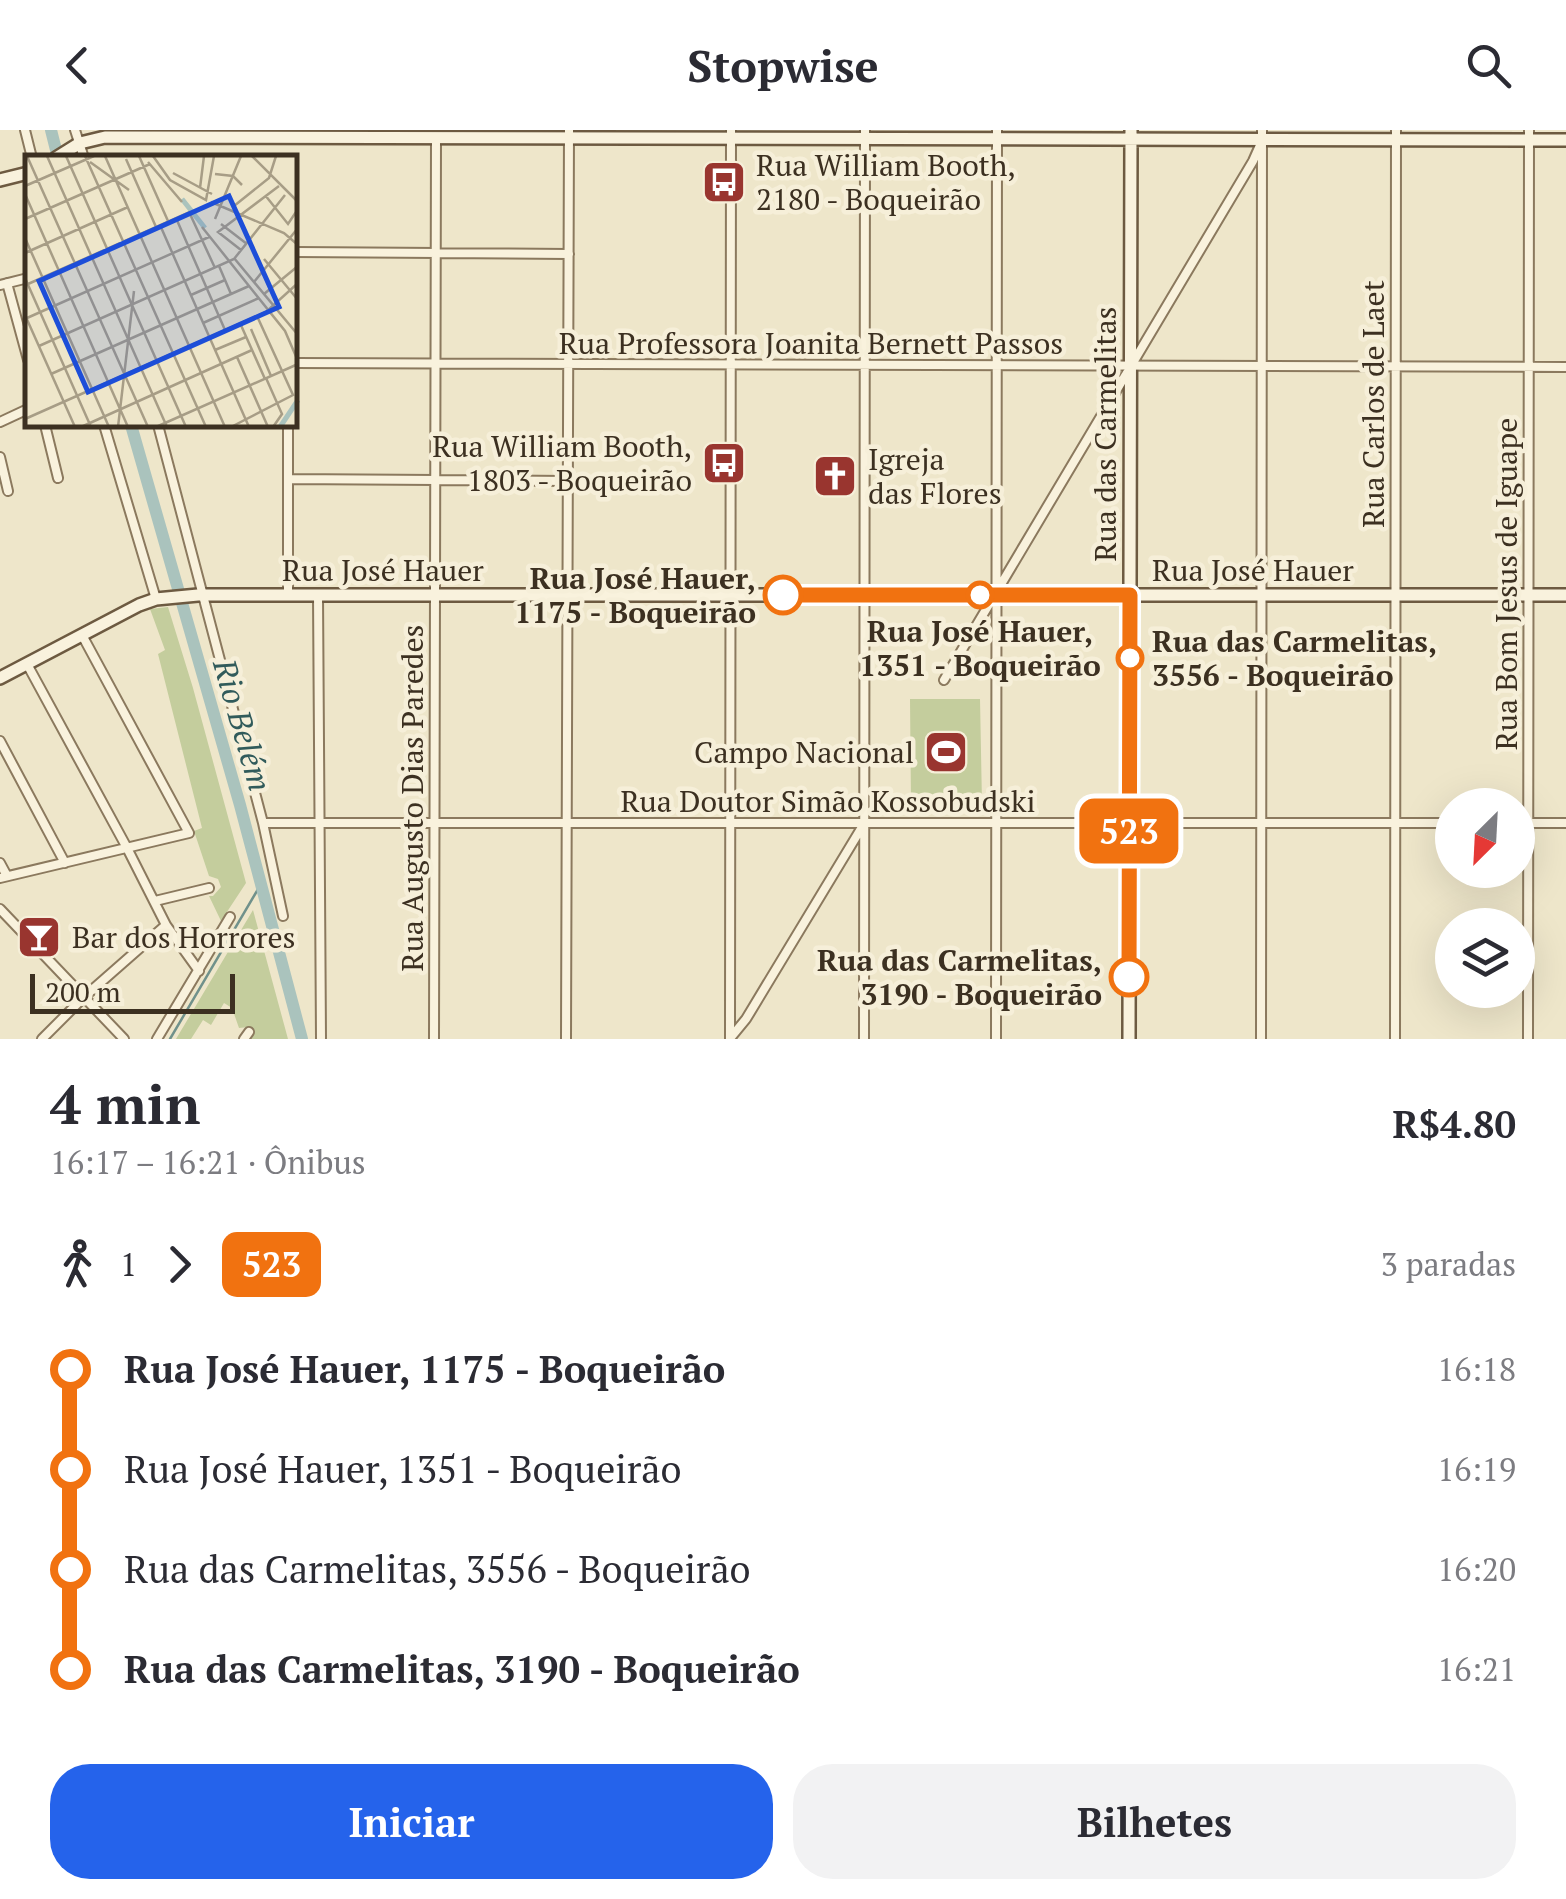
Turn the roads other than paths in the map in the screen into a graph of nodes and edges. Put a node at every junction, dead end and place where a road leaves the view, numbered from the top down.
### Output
1 (25, 130) edge
2 (75, 130) edge
3 (1264, 133) edge
4 (173, 134) edge
5 (569, 134) edge
6 (731, 134) edge
7 (865, 134) edge
8 (997, 134) edge
9 (1131, 134) edge
10 (314, 135) edge
11 (442, 135) edge
12 (1396, 135) edge
13 (1529, 135) edge
14 (1566, 140) edge
15 (78, 145) junction
16 (31, 155) edge
17 (61, 155) edge
18 (83, 155) edge
19 (25, 173) edge
20 (0, 180) edge
21 (298, 252) edge
22 (436, 254) junction
23 (569, 254) junction
24 (4, 284) edge
25 (25, 350) edge
26 (298, 364) edge
27 (436, 364) junction
28 (568, 364) junction
29 (731, 365) junction
30 (864, 365) junction
31 (996, 366) junction
32 (1130, 366) junction
33 (1262, 366) junction
34 (1396, 367) junction
35 (1528, 367) junction
36 (1566, 368) edge
37 (25, 410) edge
38 (0, 422) edge
39 (45, 428) edge
40 (105, 428) edge
41 (159, 428) edge
42 (288, 428) edge
43 (0, 457) edge
44 (58, 478) dead end
45 (288, 478) junction
46 (436, 480) junction
47 (568, 481) junction
48 (8, 490) dead end
49 (201, 595) junction
50 (288, 595) junction
51 (318, 595) junction
52 (435, 595) junction
53 (568, 595) junction
54 (730, 595) junction
55 (864, 595) junction
56 (996, 595) junction
57 (1130, 595) junction
58 (1262, 595) junction
59 (1396, 595) junction
60 (1528, 595) junction
61 (1566, 595) edge
62 (159, 599) junction
63 (82, 635) junction
64 (27, 664) junction
65 (0, 678) edge
66 (944, 680) dead end
67 (0, 741) edge
68 (1528, 788) edge
69 (320, 823) junction
70 (435, 823) junction
71 (567, 823) junction
72 (730, 823) junction
73 (864, 823) junction
74 (996, 823) junction
75 (1130, 823) junction
76 (1261, 823) junction
77 (1396, 823) junction
78 (1435, 823) edge
79 (1535, 823) edge
80 (1566, 823) edge
81 (264, 824) junction
82 (126, 846) junction
83 (0, 862) edge
84 (65, 863) junction
85 (4, 877) edge
86 (209, 888) dead end
87 (1528, 888) edge
88 (155, 901) junction
89 (0, 909) edge
90 (282, 916) dead end
91 (230, 917) dead end
92 (166, 926) junction
93 (200, 972) junction
94 (84, 997) junction
95 (321, 1038) edge
96 (434, 1038) edge
97 (566, 1038) edge
98 (730, 1038) edge
99 (42, 1039) edge
100 (124, 1039) edge
101 (157, 1039) edge
102 (864, 1039) edge
103 (996, 1039) edge
104 (1129, 1039) edge
105 (1261, 1039) edge
106 (1395, 1039) edge
107 (1528, 1039) edge

1 - 16 street
2 - 15 street
3 - 9 main road
3 - 12 main road
3 - 32 street
3 - 33 street
4 - 10 main road
4 - 15 main road
5 - 6 main road
5 - 11 main road
5 - 23 street
6 - 7 main road
6 - 29 street
7 - 8 main road
7 - 30 street
8 - 9 main road
8 - 31 street
9 - 32 main road, Rua das Carmelitas
10 - 11 main road
11 - 22 street, Rua Augusto Dias Paredes
12 - 13 main road
12 - 34 street, Rua Carlos de Laet
13 - 14 main road
13 - 35 street, Rua Bom Jesus de Iguape
15 - 17 main road
15 - 18 street
19 - 20 main road
21 - 22 street
22 - 23 street
22 - 27 street, Rua Augusto Dias Paredes
23 - 28 street
24 - 25 street
26 - 27 street, Rua Professora Joanita Bernett Passos
27 - 28 street, Rua Professora Joanita Bernett Passos
27 - 46 street, Rua Augusto Dias Paredes
28 - 29 street, Rua Professora Joanita Bernett Passos
28 - 47 street
29 - 30 street, Rua Professora Joanita Bernett Passos
29 - 54 street
30 - 31 street, Rua Professora Joanita Bernett Passos
30 - 55 street
31 - 32 street, Rua Professora Joanita Bernett Passos
31 - 56 street
32 - 33 street, Rua Professora Joanita Bernett Passos
32 - 56 street
32 - 57 main road, Rua das Carmelitas
33 - 34 street, Rua Professora Joanita Bernett Passos
33 - 58 street
34 - 35 street, Rua Professora Joanita Bernett Passos
34 - 59 street, Rua Carlos de Laet
35 - 36 street, Rua Professora Joanita Bernett Passos
35 - 60 street, Rua Bom Jesus de Iguape
37 - 38 street
39 - 44 street
40 - 62 street
41 - 49 street
42 - 45 street
43 - 48 street
45 - 46 street
45 - 50 street
46 - 47 street
46 - 52 street, Rua Augusto Dias Paredes
47 - 53 street
49 - 50 main road, Rua José Hauer
49 - 62 main road, Rua José Hauer
49 - 81 street
50 - 51 main road, Rua José Hauer
51 - 52 main road, Rua José Hauer
51 - 69 street
52 - 53 main road, Rua José Hauer
52 - 70 street, Rua Augusto Dias Paredes
53 - 54 main road, Rua José Hauer
53 - 71 street
54 - 55 main road, Rua José Hauer
54 - 72 street
55 - 56 main road, Rua José Hauer
55 - 73 street
56 - 57 main road, Rua José Hauer
56 - 66 street
56 - 74 street
57 - 58 main road, Rua José Hauer
57 - 75 main road, Rua das Carmelitas
58 - 59 main road, Rua José Hauer
58 - 76 street
59 - 60 main road, Rua José Hauer
59 - 77 street, Rua Carlos de Laet
60 - 61 main road, Rua José Hauer
60 - 68 street, Rua Bom Jesus de Iguape
62 - 63 main road, Rua José Hauer
63 - 64 main road, Rua José Hauer
63 - 82 street
64 - 65 main road, Rua José Hauer
64 - 82 street
67 - 84 street
69 - 70 street, Rua Doutor Simão Kossobudski
69 - 81 street, Rua Doutor Simão Kossobudski
69 - 95 street
70 - 71 street, Rua Doutor Simão Kossobudski
70 - 96 street, Rua Augusto Dias Paredes
71 - 72 street, Rua Doutor Simão Kossobudski
71 - 97 street
72 - 73 street, Rua Doutor Simão Kossobudski
72 - 98 street
73 - 74 street, Rua Doutor Simão Kossobudski
73 - 98 street
73 - 102 street
74 - 75 street, Rua Doutor Simão Kossobudski
74 - 103 street
75 - 76 street, Rua Doutor Simão Kossobudski
75 - 104 main road, Rua das Carmelitas
76 - 77 street, Rua Doutor Simão Kossobudski
76 - 105 street
77 - 78 street, Rua Doutor Simão Kossobudski
77 - 106 street, Rua Carlos de Laet
79 - 80 street
81 - 90 street
82 - 84 street
82 - 88 street
83 - 85 street
84 - 85 street
86 - 88 street
87 - 107 street, Rua Bom Jesus de Iguape
88 - 92 street
89 - 94 street
91 - 93 street
92 - 93 street
92 - 94 street
93 - 101 street
94 - 99 street
94 - 100 street

